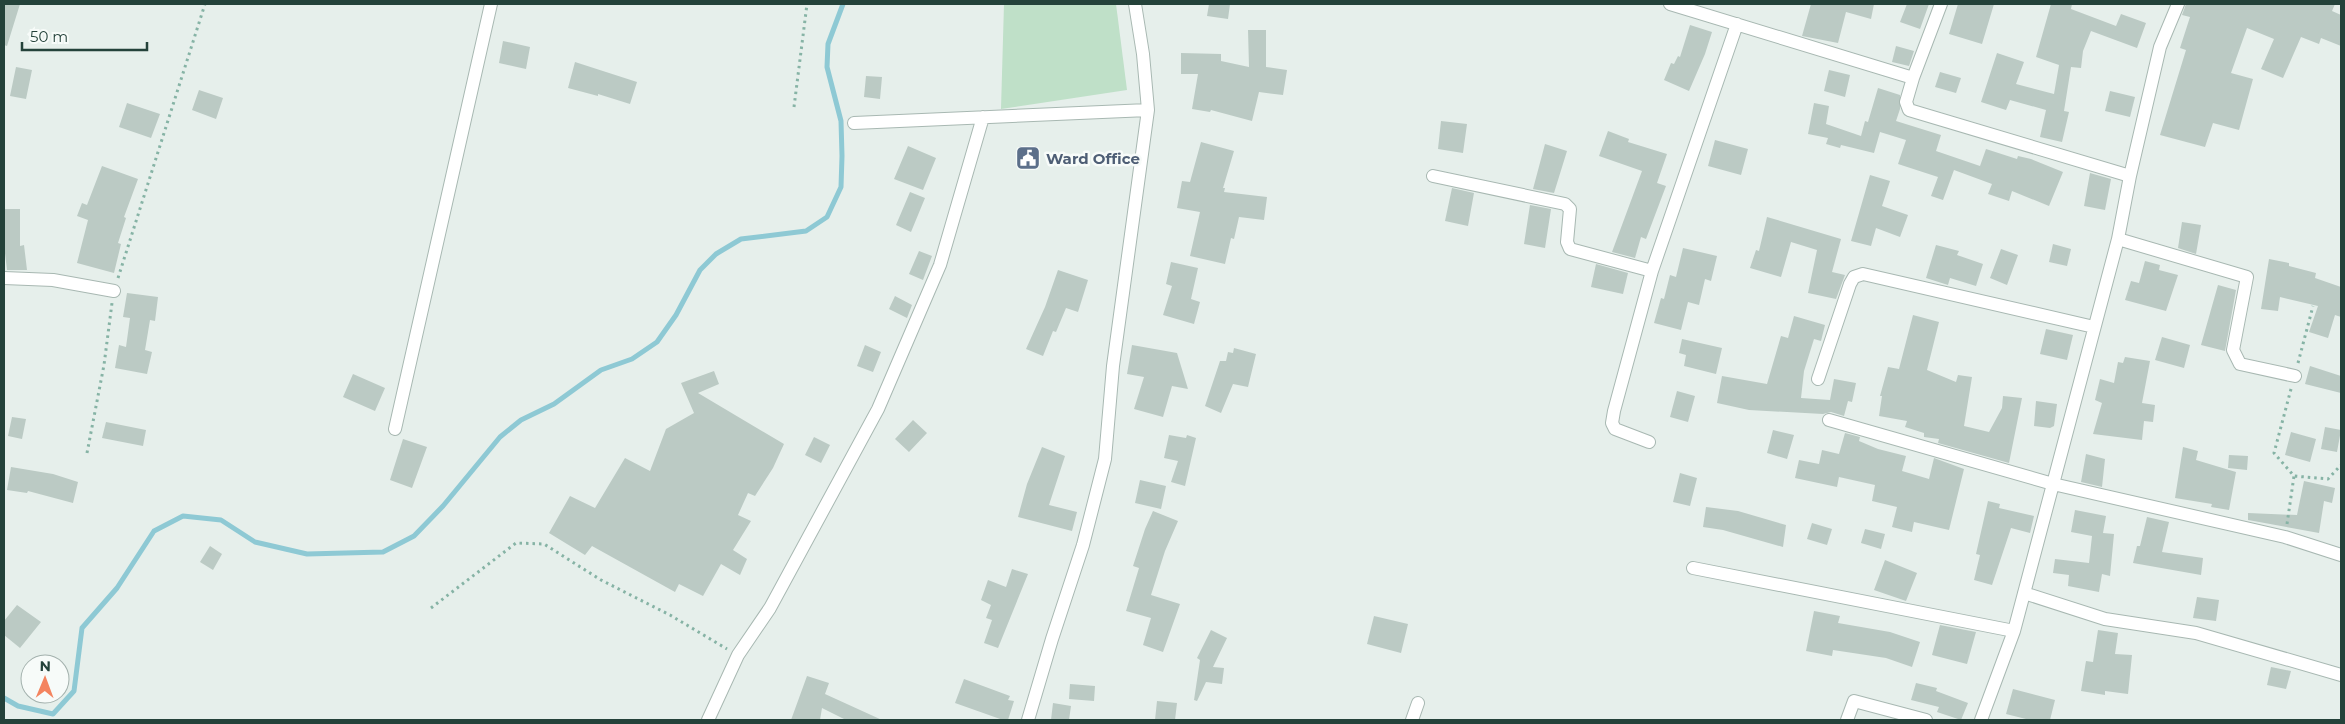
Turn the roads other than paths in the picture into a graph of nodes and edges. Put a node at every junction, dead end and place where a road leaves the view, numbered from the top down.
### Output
1 (491, 4) edge
2 (1135, 4) edge
3 (1670, 4) edge
4 (1940, 4) edge
5 (2178, 4) edge
6 (1736, 24) junction
7 (1913, 78) junction
8 (1148, 110) junction
9 (983, 117) junction
10 (854, 123) dead end
11 (1433, 176) dead end
12 (2130, 176) junction
13 (2118, 239) junction
14 (1652, 271) junction
15 (4, 278) edge
16 (114, 291) road end
17 (2094, 327) junction
18 (2295, 376) road end
19 (1818, 379) dead end
20 (1829, 420) dead end
21 (394, 428) dead end
22 (1650, 442) dead end
23 (2053, 484) junction
24 (2341, 555) edge
25 (1692, 568) dead end
26 (2024, 593) junction
27 (2014, 630) junction
28 (2341, 675) edge
29 (1418, 703) dead end
30 (708, 720) edge
31 (1028, 720) edge
32 (1412, 720) edge
33 (1847, 720) edge
34 (1926, 720) edge
35 (1981, 720) edge

1 - 21 street
2 - 8 street
3 - 6 street
4 - 7 street
5 - 12 street
6 - 7 street
6 - 14 street
7 - 12 street
8 - 9 street
8 - 31 street
9 - 10 street
9 - 30 street
11 - 14 street
12 - 13 street
13 - 17 street
13 - 18 street
14 - 22 street
15 - 16 street
17 - 19 street
17 - 23 street
20 - 23 street
23 - 24 street
23 - 26 street
25 - 27 street
26 - 27 street
26 - 28 street
27 - 35 street
29 - 32 street
33 - 34 street

